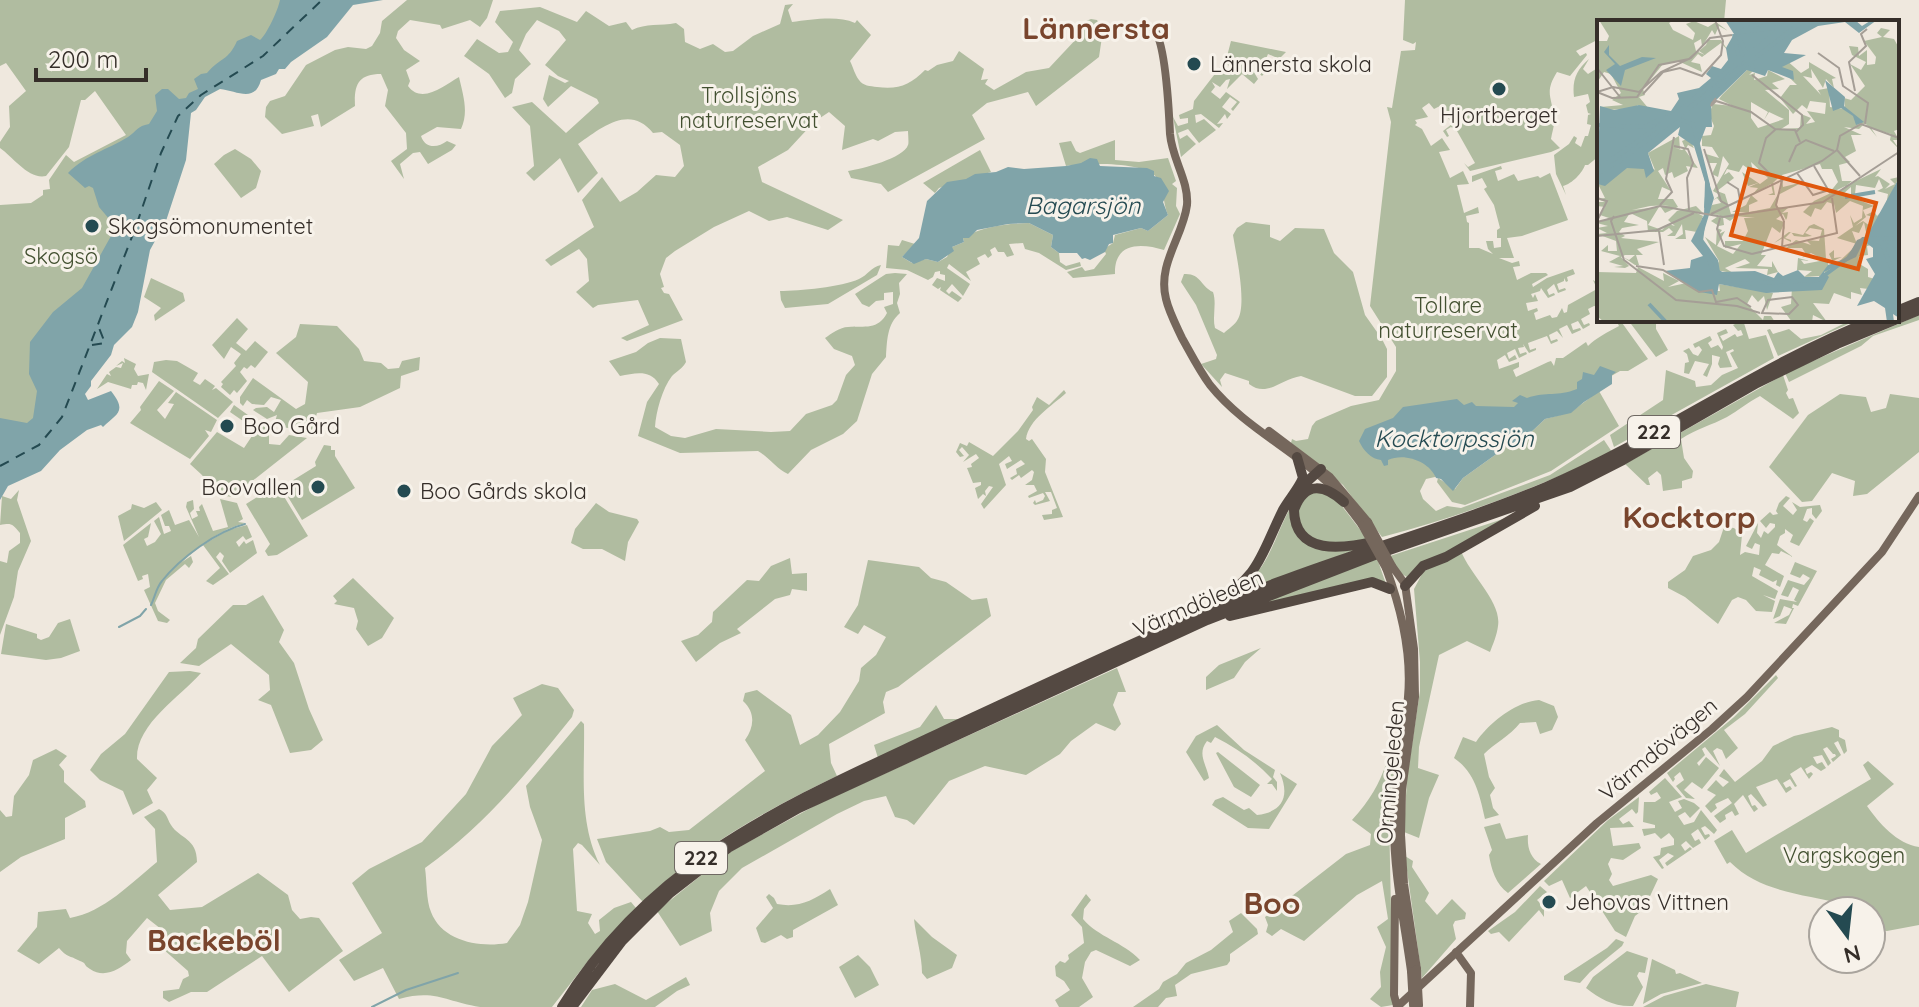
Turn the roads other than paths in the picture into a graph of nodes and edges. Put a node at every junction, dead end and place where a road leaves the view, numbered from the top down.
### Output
1 (1153, 28) dead end
2 (1919, 302) edge
3 (1899, 310) edge
4 (1919, 310) edge
5 (1899, 319) edge
6 (1870, 322) edge
7 (1892, 322) edge
8 (1234, 410) junction
9 (1297, 457) junction
10 (1318, 472) junction
11 (1570, 487) junction
12 (1296, 496) junction
13 (1919, 496) edge
14 (1344, 502) junction
15 (1365, 523) junction
16 (1428, 529) junction
17 (1389, 567) junction
18 (1405, 587) junction
19 (1393, 591) junction
20 (1171, 631) junction
21 (1397, 835) junction
22 (1396, 857) junction
23 (1456, 952) junction
24 (1465, 963) junction
25 (1433, 974) junction
26 (1409, 1005) edge
27 (562, 1007) edge
28 (572, 1007) edge
29 (1470, 1007) edge

1 - 8 main road
2 - 3 highway
4 - 5 highway, Värmdöleden / 222
6 - 16 highway, Värmdöleden / 222
7 - 11 highway, Värmdöleden / 222
8 - 9 main road
8 - 10 main road
9 - 10 main road
9 - 12 highway
10 - 12 highway
10 - 14 main road, Ormingeleden
10 - 15 main road, Ormingeleden
11 - 18 highway
11 - 20 highway, Värmdöleden / 222
12 - 14 highway
12 - 16 highway
12 - 20 highway
13 - 23 main road, Värmdövägen
14 - 15 main road, Ormingeleden
15 - 17 main road, Ormingeleden, bridge
16 - 20 highway, Värmdöleden / 222
17 - 18 main road, Ormingeleden
17 - 19 main road, Ormingeleden
18 - 19 main road
18 - 21 main road, Ormingeleden
19 - 20 highway
19 - 21 main road, Ormingeleden
20 - 27 highway, Värmdöleden / 222
20 - 28 highway, Värmdöleden / 222
21 - 22 main road, Ormingeleden
22 - 26 main road, Ormingeleden, bridge
22 - 26 main road
23 - 24 main road
23 - 25 main road, Värmdövägen
24 - 25 main road
24 - 29 main road
25 - 26 main road, Värmdövägen

